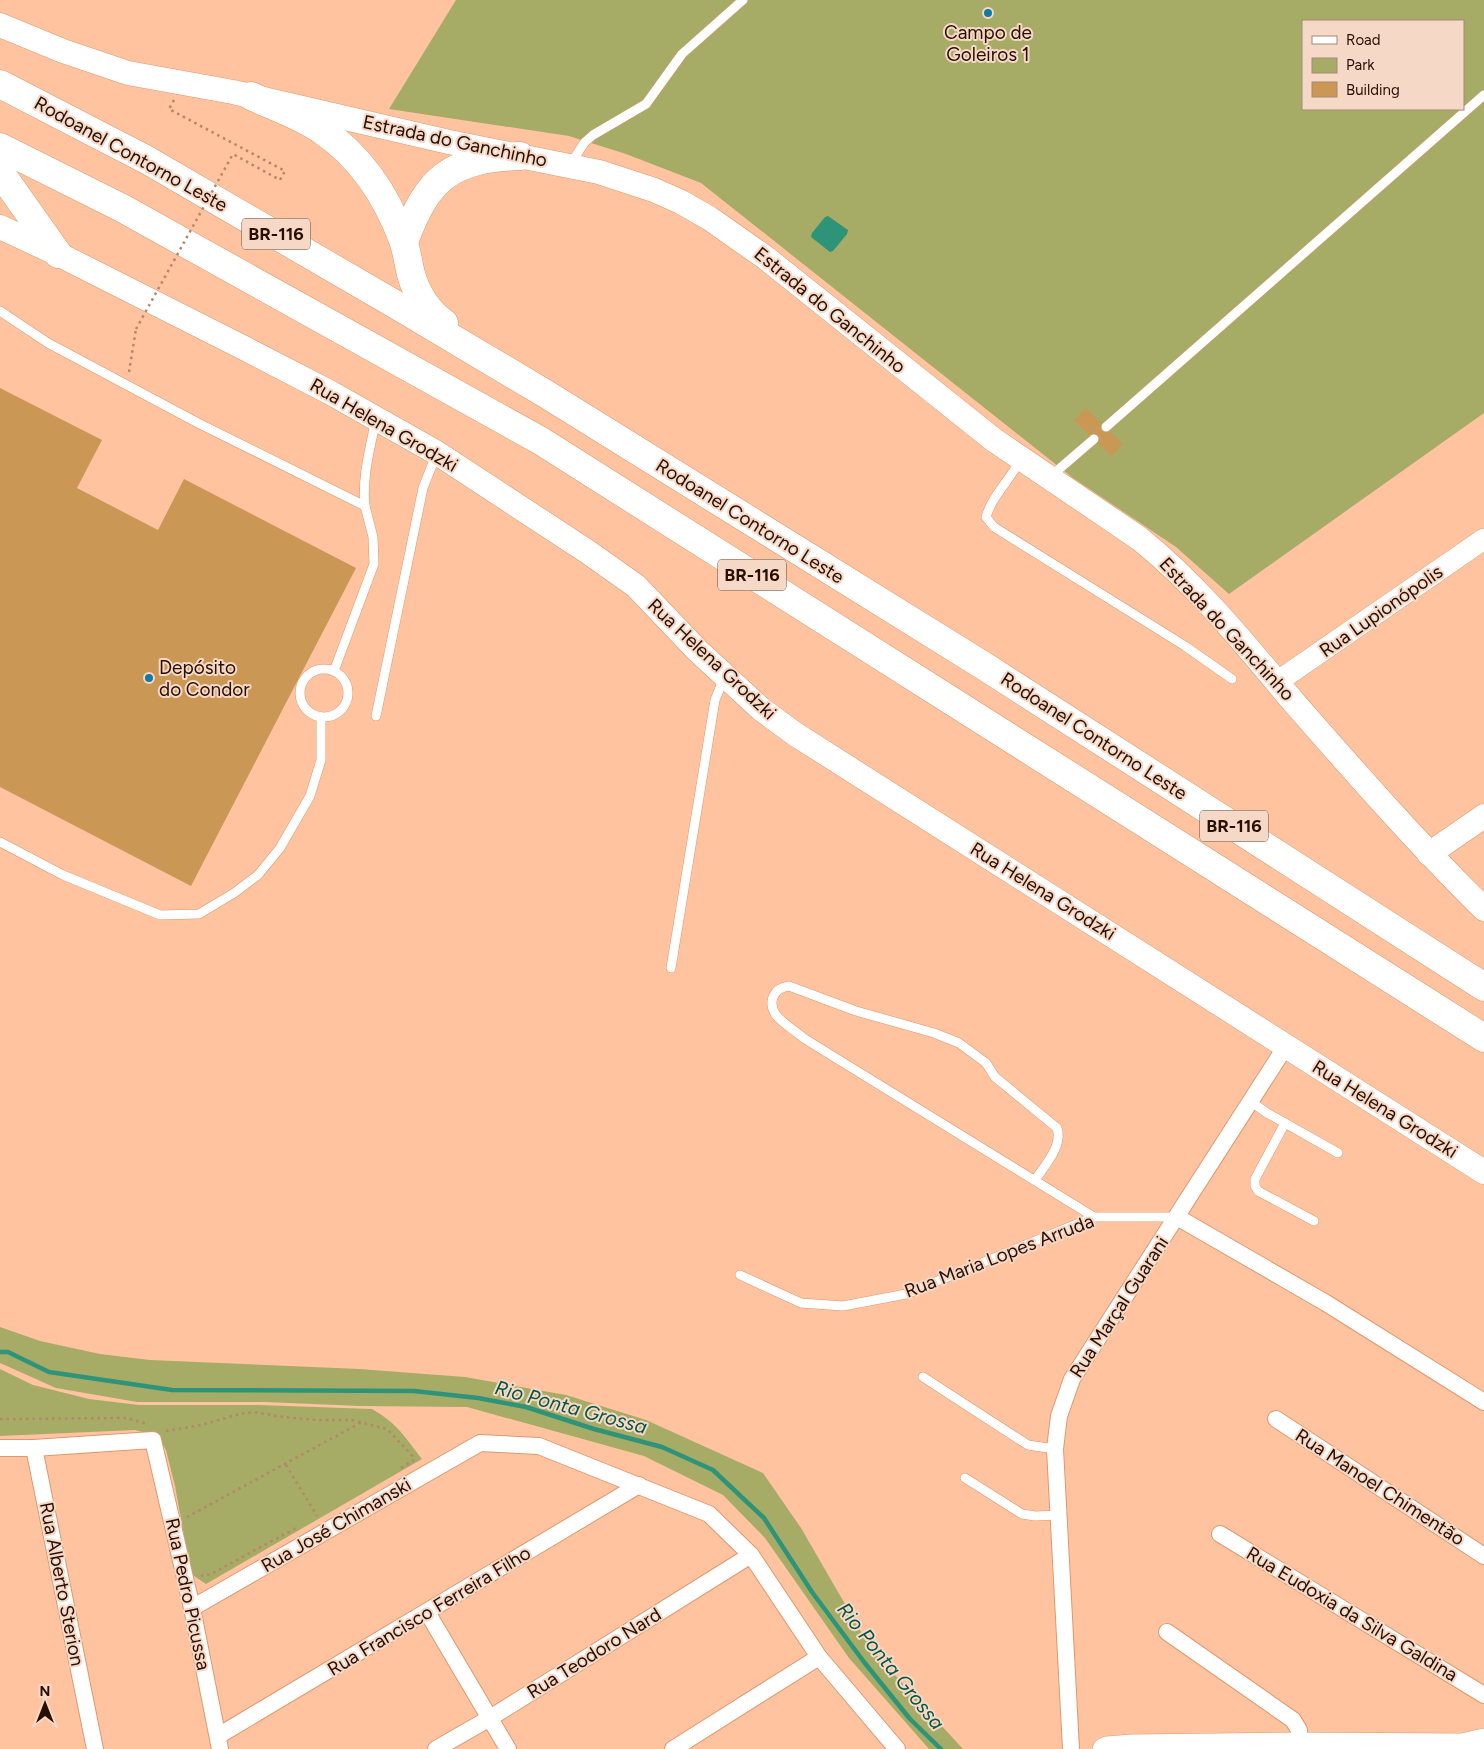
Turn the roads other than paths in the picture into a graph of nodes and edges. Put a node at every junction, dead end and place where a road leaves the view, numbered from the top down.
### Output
1 (743, 0) edge
2 (0, 25) edge
3 (0, 84) edge
4 (1484, 95) edge
5 (251, 96) junction
6 (0, 147) edge
7 (520, 156) junction
8 (570, 165) junction
9 (0, 172) edge
10 (0, 227) edge
11 (404, 242) junction
12 (58, 254) junction
13 (0, 311) edge
14 (546, 394) junction
15 (376, 419) junction
16 (1106, 427) dead end
17 (1094, 439) dead end
18 (437, 452) junction
19 (1020, 458) junction
20 (1049, 478) junction
21 (365, 506) junction
22 (1484, 539) edge
23 (334, 671) junction
24 (725, 675) junction
25 (1232, 679) dead end
26 (1277, 682) junction
27 (376, 716) dead end
28 (321, 717) junction
29 (1484, 816) edge
30 (0, 842) edge
31 (1430, 854) junction
32 (1484, 909) edge
33 (671, 968) dead end
34 (1484, 987) edge
35 (1484, 1038) edge
36 (1286, 1046) junction
37 (1250, 1101) junction
38 (1285, 1122) junction
39 (1338, 1153) dead end
40 (1484, 1172) edge
41 (1035, 1180) junction
42 (1094, 1217) junction
43 (1177, 1217) junction
44 (1314, 1221) dead end
45 (740, 1275) dead end
46 (923, 1377) dead end
47 (1484, 1402) edge
48 (1276, 1419) dead end
49 (0, 1448) edge
50 (34, 1448) junction
51 (1055, 1449) junction
52 (965, 1478) dead end
53 (639, 1485) junction
54 (1059, 1515) junction
55 (1220, 1534) dead end
56 (751, 1555) junction
57 (1484, 1556) edge
58 (192, 1608) junction
59 (427, 1612) junction
60 (1167, 1632) dead end
61 (819, 1657) junction
62 (1484, 1695) edge
63 (490, 1718) junction
64 (1484, 1739) edge
65 (219, 1742) edge
66 (1299, 1743) junction
67 (95, 1749) edge
68 (436, 1749) edge
69 (508, 1749) edge
70 (673, 1749) edge
71 (897, 1749) edge
72 (1071, 1749) edge
73 (1103, 1749) edge

1 - 8 lane
2 - 5 main road, Estrada do Ganchinho
3 - 14 highway, Rodoanel Contorno Leste / BR-116
4 - 16 lane
5 - 7 main road, Estrada do Ganchinho
5 - 11 highway
6 - 35 highway, BR-116
7 - 8 main road, Estrada do Ganchinho
7 - 11 highway
8 - 19 main road, Estrada do Ganchinho
9 - 12 highway
10 - 12 main road, Rua Helena Grodzki
11 - 14 highway
12 - 15 main road, Rua Helena Grodzki
13 - 21 lane
14 - 34 highway, Rodoanel Contorno Leste / BR-116
15 - 18 main road, Rua Helena Grodzki
15 - 21 lane
17 - 20 lane
18 - 24 main road, Rua Helena Grodzki
18 - 27 lane
19 - 20 main road, Estrada do Ganchinho
19 - 25 lane
20 - 26 main road, Estrada do Ganchinho
21 - 23 lane
22 - 26 street, Rua Lupionópolis
23 - 28 lane
23 - 28 lane
24 - 33 lane
24 - 36 main road, Rua Helena Grodzki
26 - 31 main road, Estrada do Ganchinho
28 - 30 lane
29 - 31 main road
31 - 32 main road, Estrada do Ganchinho
36 - 37 street, Rua Marçal Guarani
36 - 40 main road, Rua Helena Grodzki
37 - 38 lane
37 - 43 street, Rua Marçal Guarani
38 - 39 lane
38 - 44 lane
41 - 41 lane
41 - 42 lane
42 - 43 lane, Rua Maria Lopes Arruda
42 - 45 lane, Rua Maria Lopes Arruda
43 - 47 street, Rua Maria Lopes Arruda
43 - 51 street, Rua Marçal Guarani
46 - 51 lane
48 - 57 street, Rua Manoel Chimentão
49 - 50 street
50 - 58 street, Rua Pedro Picussa
50 - 67 street, Rua Alberto Sterion
51 - 54 street, Rua Marçal Guarani
52 - 54 lane
53 - 56 street
53 - 58 street, Rua José Chimanski
53 - 59 street, Rua Francisco Ferreira Filho
54 - 72 street, Rua Marçal Guarani
55 - 62 street, Rua Eudoxia da Silva Galdina
56 - 61 street
56 - 63 street, Rua Teodoro Nard
58 - 65 street, Rua Pedro Picussa
59 - 63 street
59 - 65 street, Rua Francisco Ferreira Filho
60 - 66 street
61 - 70 street
61 - 71 street
63 - 68 street, Rua Teodoro Nard
63 - 69 street
64 - 66 street
66 - 73 street

